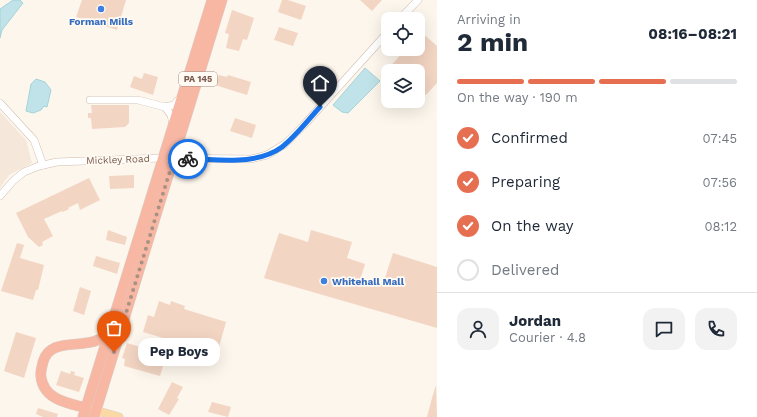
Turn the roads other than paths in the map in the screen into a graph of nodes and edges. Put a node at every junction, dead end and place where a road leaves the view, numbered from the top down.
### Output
1 (212, 0) edge
2 (222, 0) edge
3 (418, 0) edge
4 (407, 12) edge
5 (381, 40) edge
6 (182, 97) junction
7 (90, 100) dead end
8 (0, 103) edge
9 (165, 107) junction
10 (173, 124) junction
11 (163, 158) junction
12 (174, 158) junction
13 (43, 165) junction
14 (0, 196) edge
15 (110, 330) junction
16 (90, 413) edge
17 (119, 417) edge

1 - 6 highway, PA 145
2 - 12 highway, PA 145
3 - 4 street
5 - 12 street, Mickley Road
6 - 9 street
6 - 10 highway, PA 145
7 - 9 street
8 - 13 street
9 - 10 street
10 - 11 highway, PA 145
11 - 12 street, Mickley Road
11 - 13 street, Mickley Road
11 - 15 highway, PA 145
12 - 16 highway, PA 145
13 - 14 street, Mickley Road
15 - 16 highway, PA 145
15 - 16 highway
16 - 17 main road

